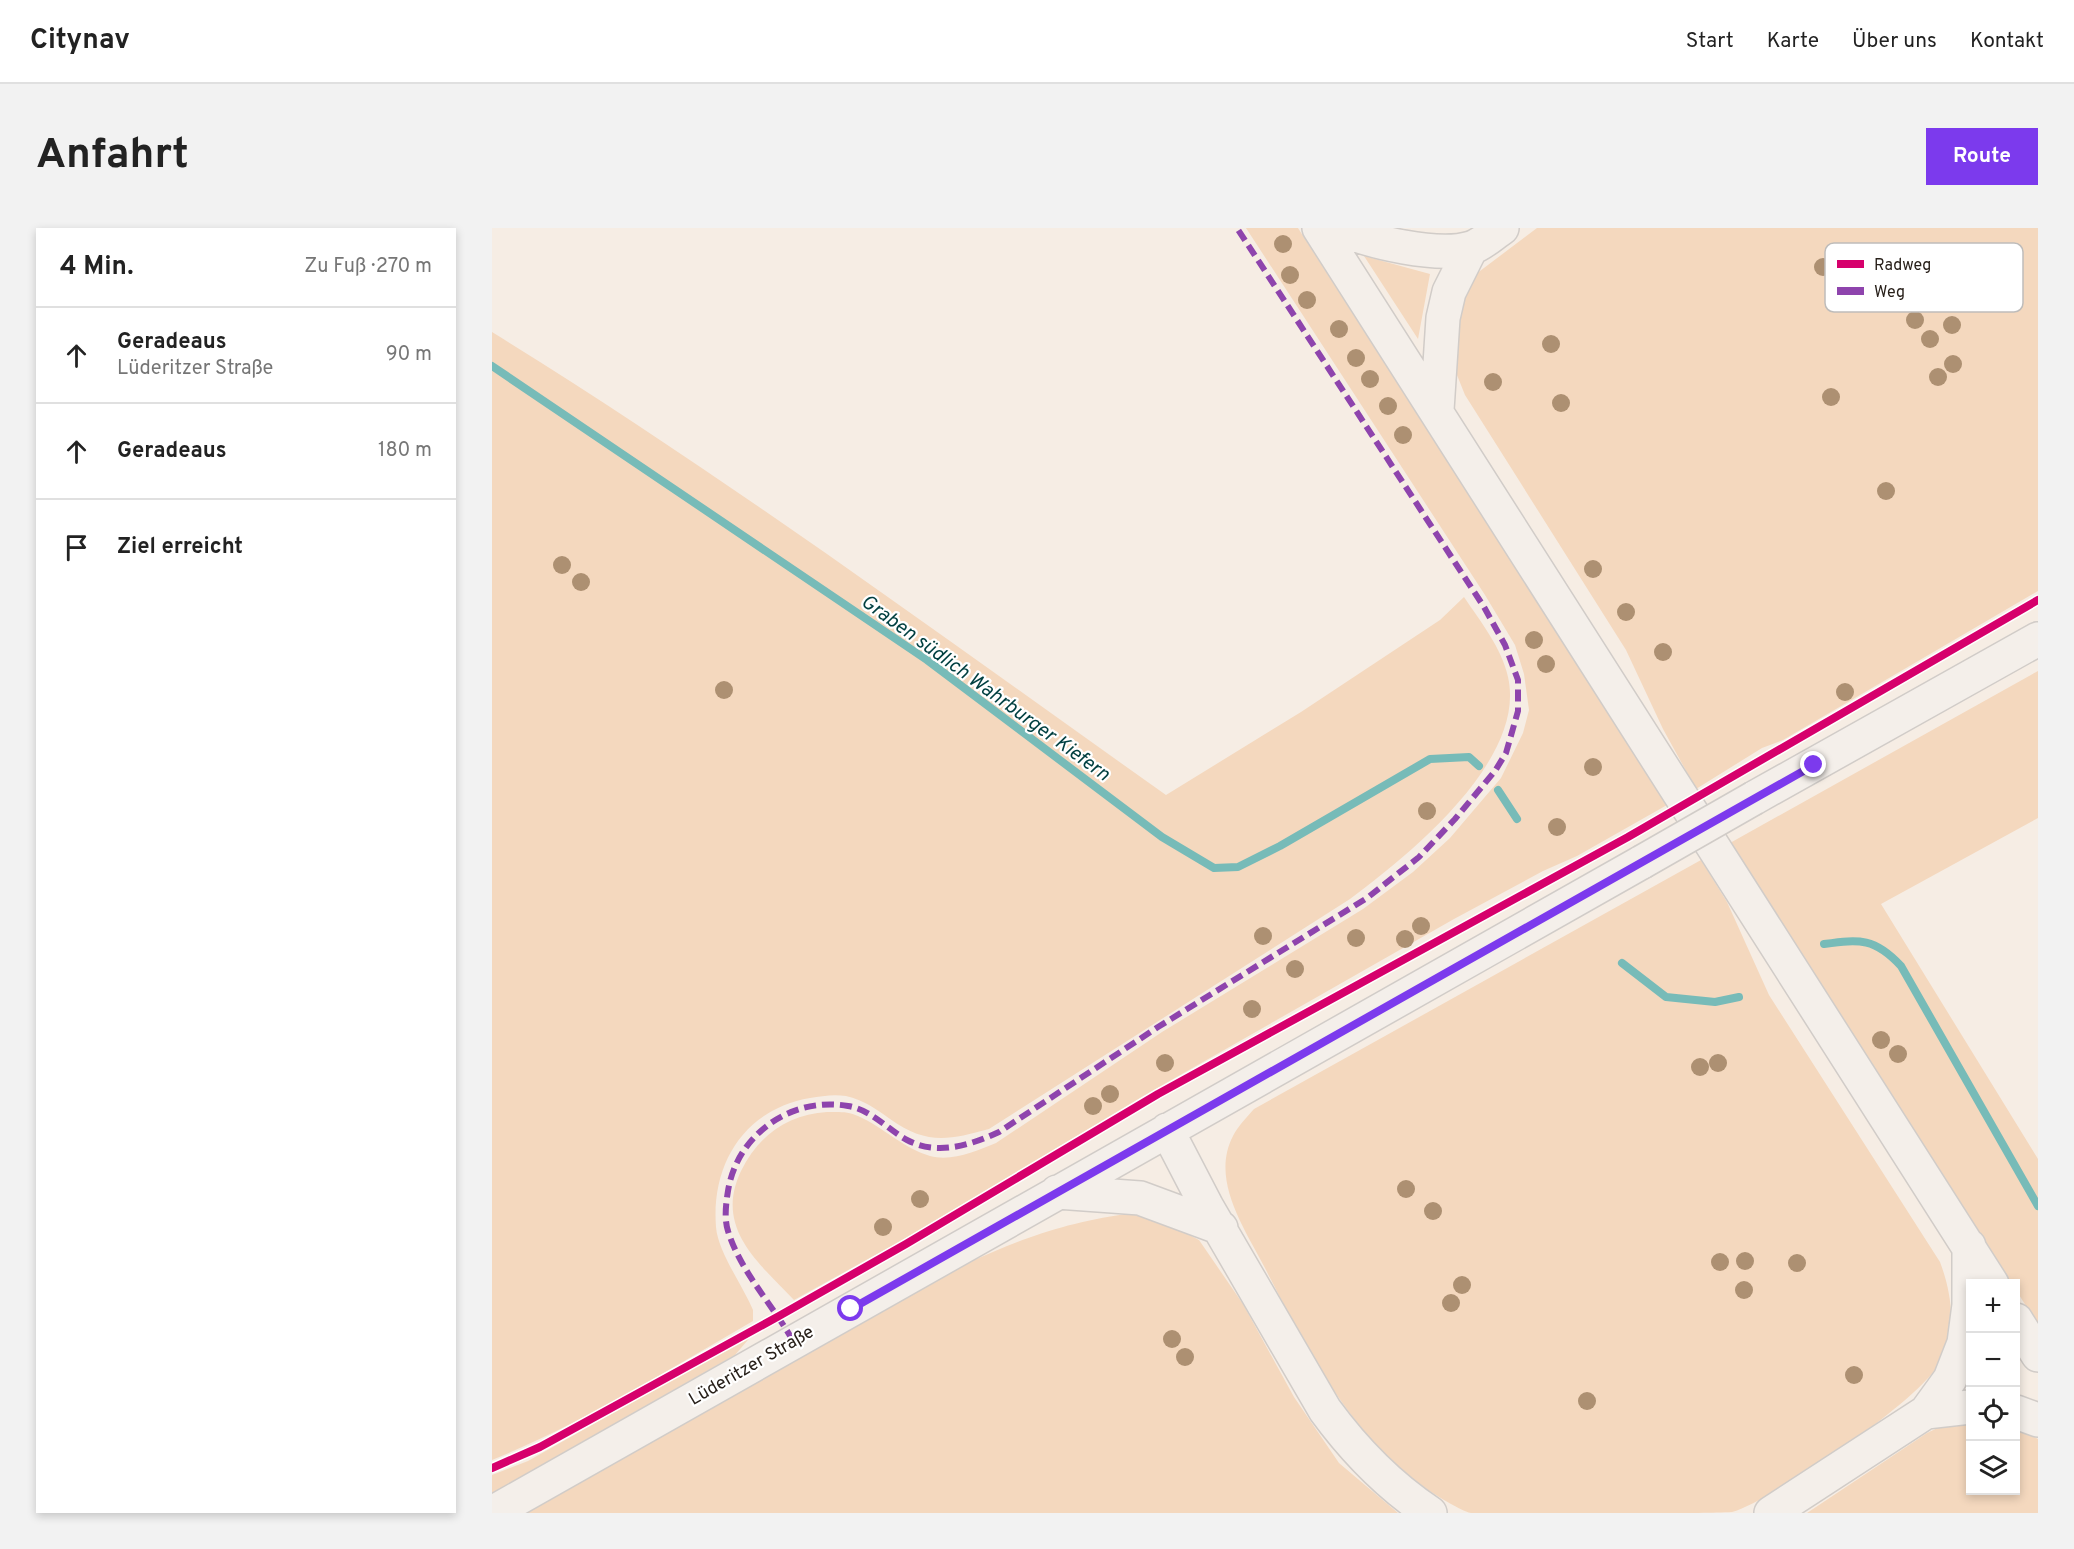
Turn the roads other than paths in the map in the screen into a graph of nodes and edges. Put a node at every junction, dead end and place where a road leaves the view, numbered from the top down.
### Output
1 (1319, 228) edge
2 (1339, 228) edge
3 (1502, 228) edge
4 (1471, 248) junction
5 (1437, 410) junction
6 (2038, 639) edge
7 (1167, 1130) junction
8 (1057, 1192) junction
9 (1221, 1228) junction
10 (1969, 1246) junction
11 (1989, 1279) edge
12 (2020, 1326) edge
13 (2038, 1355) edge
14 (1966, 1408) edge
15 (1926, 1412) junction
16 (2020, 1413) edge
17 (2038, 1420) edge
18 (492, 1513) edge
19 (1430, 1513) edge
20 (1771, 1513) edge

1 - 5 main road
2 - 4 main road
3 - 4 main road
4 - 5 main road
5 - 10 main road
6 - 7 main road, Lüderitzer Straße, bridge
7 - 8 main road, Lüderitzer Straße
7 - 9 main road
8 - 9 main road
8 - 18 main road, Lüderitzer Straße
9 - 19 main road
10 - 11 main road
10 - 15 main road
12 - 13 main road
14 - 15 main road
15 - 20 main road
16 - 17 main road

